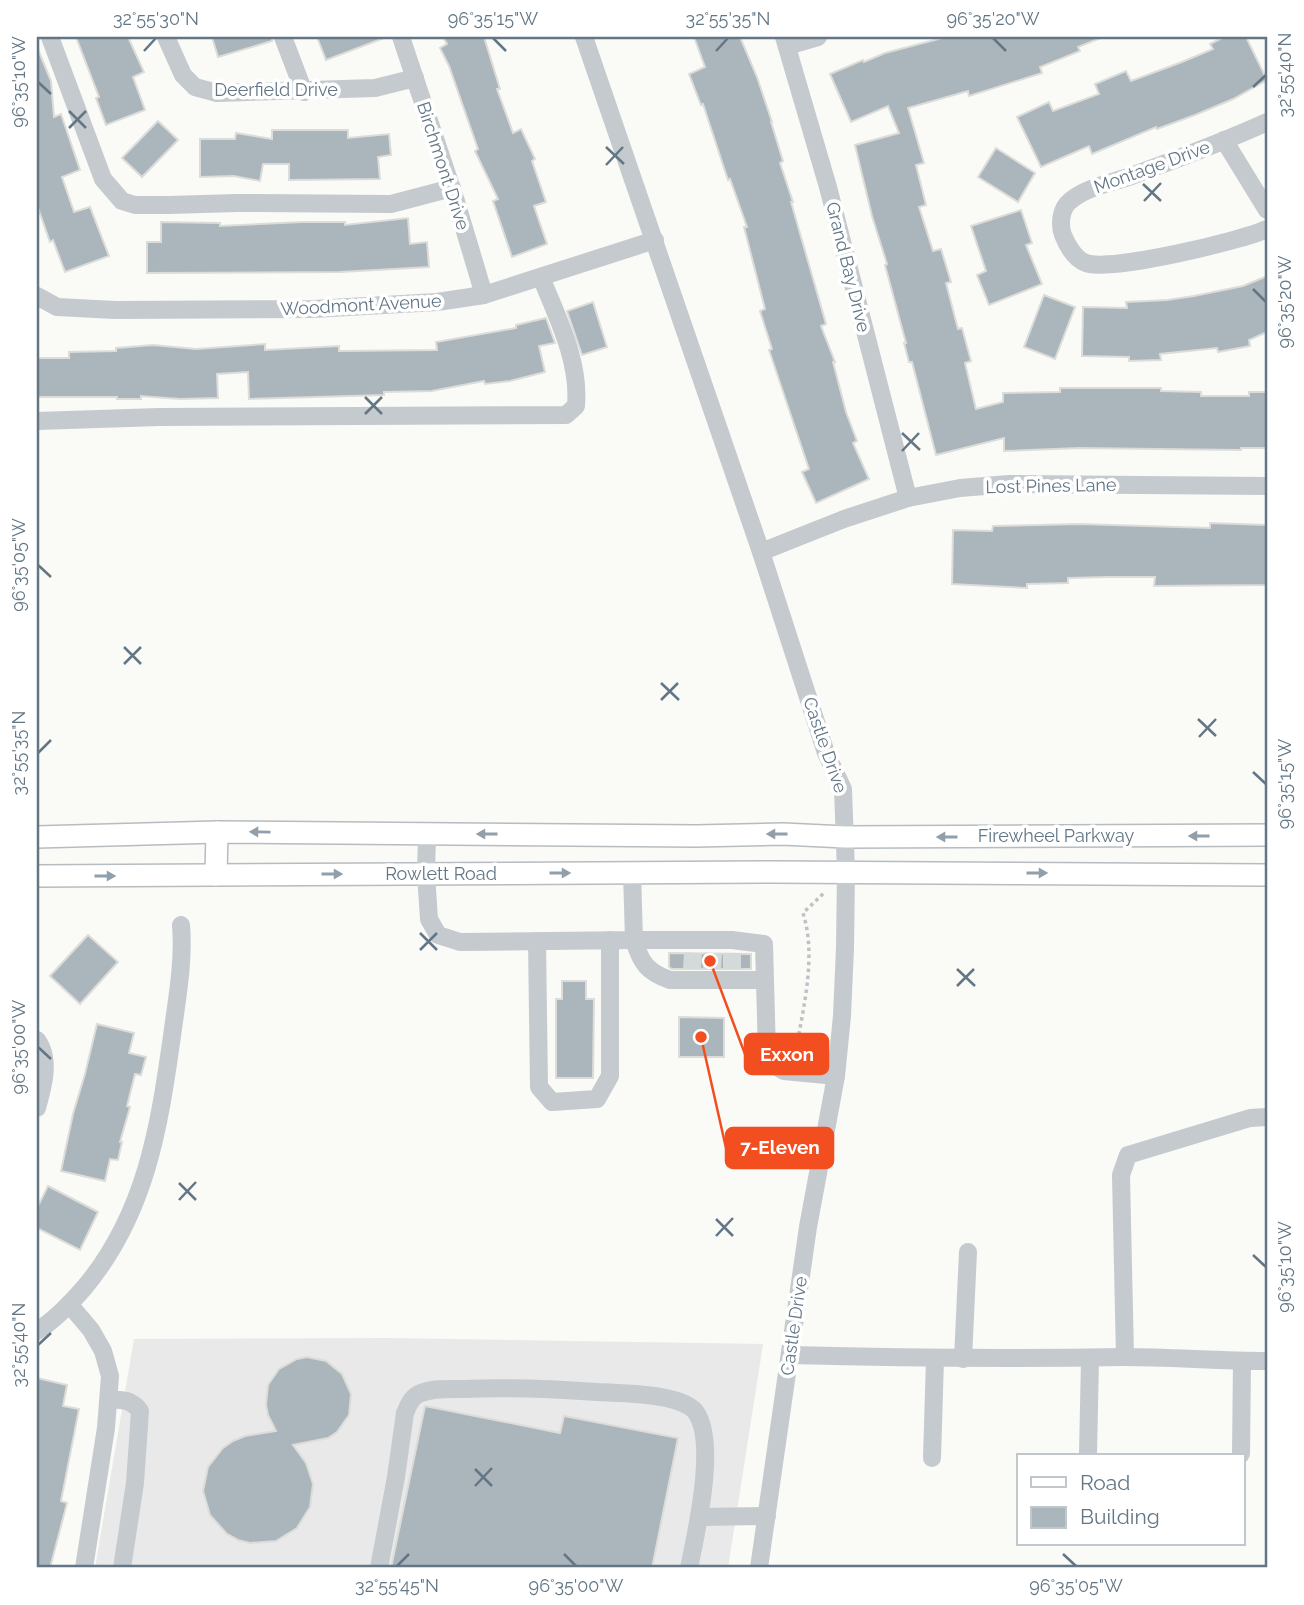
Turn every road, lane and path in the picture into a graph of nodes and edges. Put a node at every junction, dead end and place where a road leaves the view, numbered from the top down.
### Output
1 (50, 37) edge
2 (166, 37) edge
3 (283, 37) edge
4 (401, 37) edge
5 (584, 37) edge
6 (818, 37) edge
7 (785, 41) edge
8 (415, 78) junction
9 (304, 92) junction
10 (1267, 121) edge
11 (1224, 139) junction
12 (452, 188) junction
13 (1267, 210) edge
14 (1267, 229) edge
15 (655, 240) junction
16 (541, 276) junction
17 (484, 295) junction
18 (37, 296) edge
19 (37, 421) edge
20 (1267, 486) edge
21 (908, 498) junction
22 (761, 552) junction
23 (217, 832) junction
24 (426, 834) junction
25 (1267, 835) edge
26 (37, 837) edge
27 (845, 837) junction
28 (632, 872) junction
29 (846, 872) junction
30 (426, 874) junction
31 (216, 875) junction
32 (1267, 875) edge
33 (37, 876) edge
34 (181, 925) dead end
35 (610, 940) junction
36 (634, 940) junction
37 (537, 941) junction
38 (692, 960) junction
39 (712, 961) junction
40 (732, 961) junction
41 (764, 980) junction
42 (38, 1040) edge
43 (792, 1071) junction
44 (836, 1076) junction
45 (37, 1108) edge
46 (1267, 1117) edge
47 (968, 1252) dead end
48 (69, 1304) junction
49 (37, 1331) edge
50 (790, 1355) junction
51 (1125, 1357) junction
52 (934, 1359) junction
53 (963, 1359) junction
54 (1090, 1360) junction
55 (1242, 1361) junction
56 (1267, 1361) edge
57 (109, 1400) junction
58 (1088, 1454) dead end
59 (1241, 1454) dead end
60 (932, 1458) dead end
61 (767, 1516) junction
62 (700, 1517) junction
63 (85, 1568) edge
64 (122, 1568) edge
65 (379, 1568) edge
66 (689, 1568) edge
67 (759, 1568) edge

1 - 12 street
2 - 9 street, Deerfield Drive
3 - 9 street
4 - 8 street, Birchmont Drive
5 - 15 street, Castle Drive
6 - 7 street
7 - 21 street, Grand Bay Drive
8 - 9 street, Deerfield Drive
8 - 12 street, Birchmont Drive
10 - 11 street, Montage Drive
11 - 13 street
11 - 14 street, Montage Drive
12 - 17 street, Birchmont Drive
15 - 16 street, Woodmont Avenue
15 - 22 street, Castle Drive
16 - 17 street, Woodmont Avenue
16 - 19 street
17 - 18 street, Woodmont Avenue
20 - 21 street, Lost Pines Lane
21 - 22 street, Lost Pines Lane
22 - 27 street, Castle Drive
24 -> 23 main road
23 - 26 main road
23 - 31 main road
27 -> 24 main road
24 - 30 street
25 -> 27 main road, Firewheel Parkway
27 - 29 street, Castle Drive
28 - 29 main road, Rowlett Road
30 -> 28 main road, Rowlett Road
28 - 36 street
29 -> 32 main road, Firewheel Parkway
29 - 43 path
29 - 44 street, Castle Drive
31 -> 30 main road, Rowlett Road
30 - 37 street
33 -> 31 main road, Rowlett Road
34 - 48 street
35 - 36 street
35 - 37 street
35 - 37 street
36 - 38 street
36 - 38 street
38 - 39 street
38 - 39 street
39 - 40 street
39 - 40 street
40 - 41 street
40 - 41 street
41 - 43 street
42 - 45 street
43 - 44 street
44 - 50 street, Castle Drive
46 - 51 street
47 - 53 street
48 - 49 street
48 - 57 street
50 - 52 street
50 - 61 street, Castle Drive
51 - 54 street
51 - 55 street
52 - 53 street
52 - 60 street
53 - 54 street
54 - 58 street
55 - 56 street
55 - 59 street
57 - 63 street
57 - 64 street
61 - 62 street
61 - 67 street, Castle Drive
62 - 65 street
62 - 66 street

